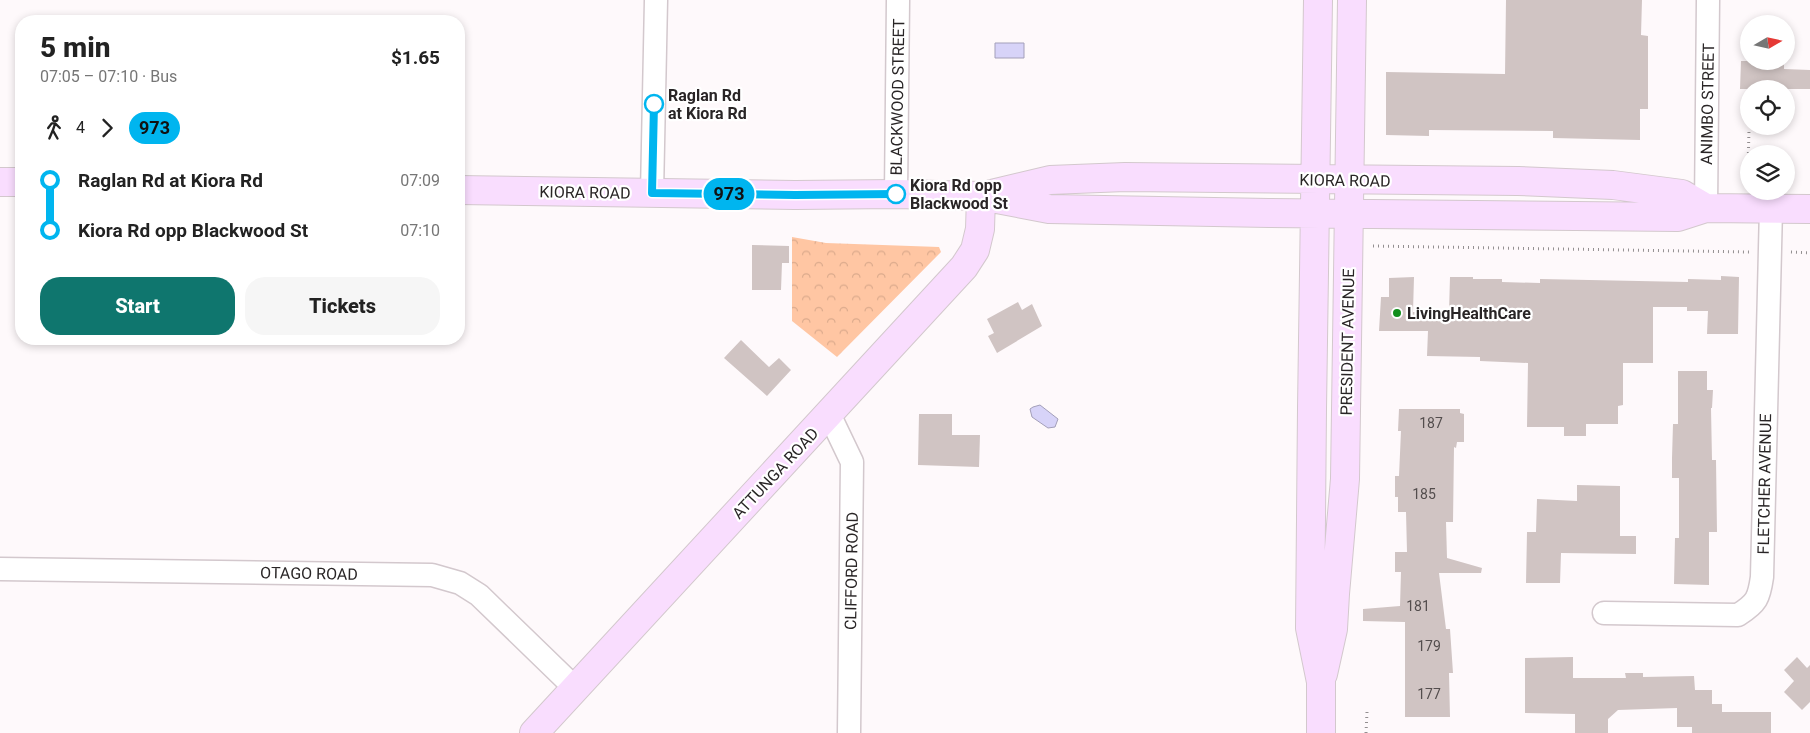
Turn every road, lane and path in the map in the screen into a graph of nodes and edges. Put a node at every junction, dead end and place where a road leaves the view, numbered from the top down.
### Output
1 (656, 0) edge
2 (898, 0) edge
3 (1318, 0) edge
4 (1352, 0) edge
5 (1708, 0) edge
6 (1315, 180) junction
7 (1350, 180) junction
8 (0, 182) edge
9 (15, 182) edge
10 (465, 190) edge
11 (652, 193) junction
12 (896, 194) junction
13 (981, 196) junction
14 (1706, 208) junction
15 (1771, 208) junction
16 (1810, 209) edge
17 (1315, 214) junction
18 (1349, 214) junction
19 (1370, 246) dead end
20 (1750, 252) dead end
21 (1790, 252) dead end
22 (1810, 252) edge
23 (829, 414) junction
24 (0, 569) edge
25 (1604, 613) dead end
26 (1321, 682) junction
27 (576, 689) junction
28 (1367, 712) dead end
29 (534, 733) edge
30 (849, 733) edge
31 (1321, 733) edge
32 (1366, 733) edge

1 - 11 street
2 - 12 street, BLACKWOOD STREET
3 - 6 street, PRESIDENT AVENUE
4 - 7 street, PRESIDENT AVENUE
5 - 14 street, ANIMBO STREET
6 - 7 street, KIORA ROAD
6 - 13 street, KIORA ROAD
6 - 17 street, PRESIDENT AVENUE
7 - 14 street, KIORA ROAD
7 - 18 street, PRESIDENT AVENUE
8 - 9 street
10 - 11 street, KIORA ROAD
11 - 12 street, KIORA ROAD
12 - 13 street, KIORA ROAD
13 - 17 street, KIORA ROAD
13 - 23 street, ATTUNGA ROAD
14 - 15 street, KIORA ROAD
14 - 18 street, KIORA ROAD
15 - 16 street, KIORA ROAD
15 - 25 street, FLETCHER AVENUE
17 - 18 street, KIORA ROAD
17 - 26 street, PRESIDENT AVENUE
18 - 26 street, PRESIDENT AVENUE
19 - 20 path
21 - 22 path
23 - 27 street, ATTUNGA ROAD
23 - 30 street, CLIFFORD ROAD
24 - 27 street, OTAGO ROAD
26 - 31 street, PRESIDENT AVENUE
27 - 29 street, ATTUNGA ROAD
28 - 32 path

